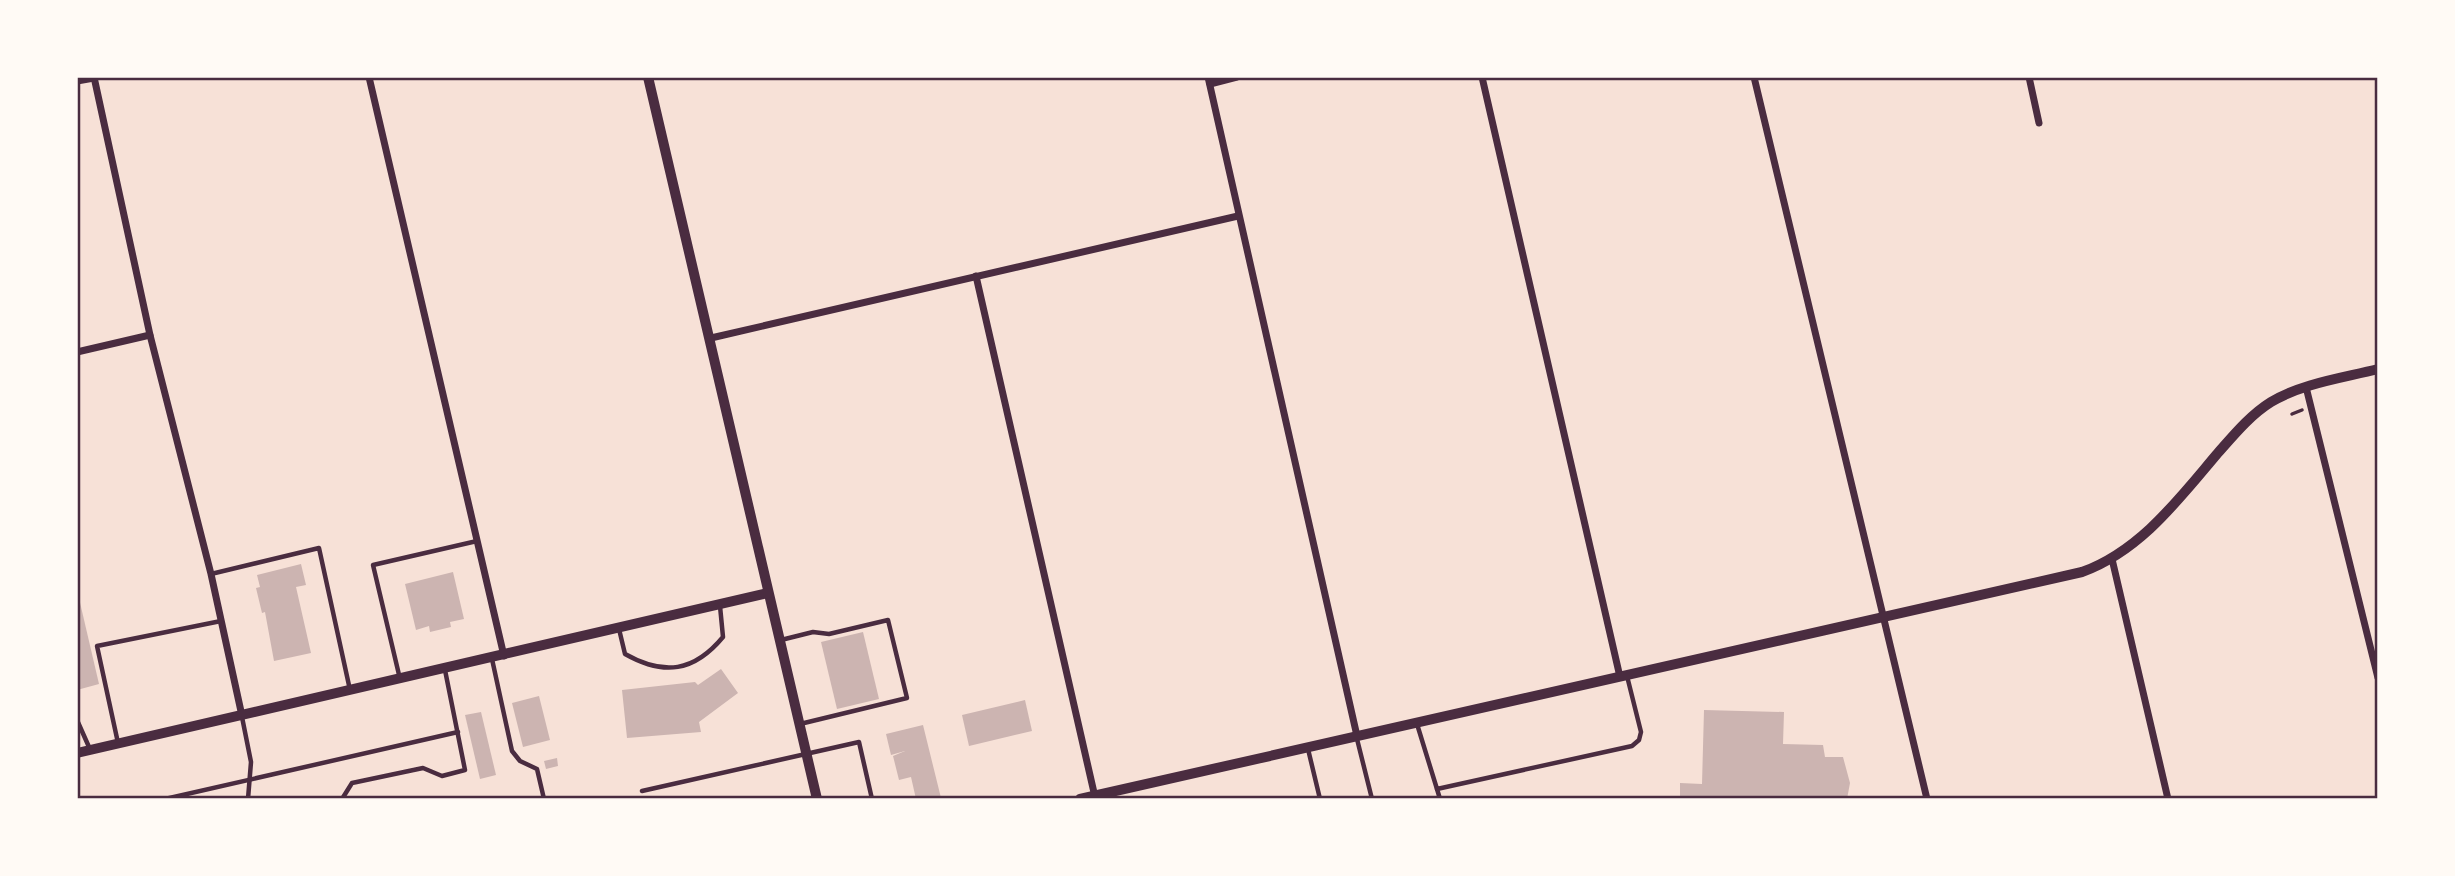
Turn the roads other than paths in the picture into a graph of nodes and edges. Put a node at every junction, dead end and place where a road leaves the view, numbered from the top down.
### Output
1 (94, 77) edge
2 (369, 77) edge
3 (648, 77) edge
4 (1237, 77) edge
5 (1482, 77) edge
6 (1754, 77) edge
7 (2029, 77) edge
8 (77, 81) edge
9 (1209, 81) edge
10 (2039, 122) dead end
11 (1238, 216) junction
12 (976, 276) junction
13 (150, 335) junction
14 (711, 338) junction
15 (77, 352) edge
16 (2378, 369) edge
17 (2306, 387) junction
18 (477, 541) junction
19 (2112, 559) junction
20 (211, 574) junction
21 (768, 593) junction
22 (719, 604) junction
23 (1885, 616) junction
24 (221, 621) junction
25 (619, 628) junction
26 (779, 640) junction
27 (498, 657) junction
28 (445, 669) junction
29 (1623, 676) junction
30 (2378, 678) edge
31 (400, 680) junction
32 (351, 691) junction
33 (242, 716) junction
34 (77, 720) edge
35 (1417, 723) junction
36 (799, 724) junction
37 (458, 733) junction
38 (1357, 736) junction
39 (118, 744) junction
40 (1308, 747) junction
41 (90, 750) junction
42 (77, 753) edge
43 (806, 754) junction
44 (251, 780) junction
45 (1437, 789) junction
46 (642, 791) dead end
47 (1095, 797) edge
48 (165, 799) edge
49 (248, 799) edge
50 (342, 799) edge
51 (544, 799) edge
52 (817, 799) edge
53 (873, 799) edge
54 (1080, 799) edge
55 (1320, 799) edge
56 (1372, 799) edge
57 (1440, 799) edge
58 (1927, 799) edge
59 (2168, 799) edge

1 - 8 street
1 - 13 street
2 - 18 street
3 - 14 street
4 - 9 street
5 - 29 street
6 - 23 street
7 - 10 street
9 - 11 street
11 - 12 street
11 - 38 street
12 - 14 street
12 - 47 street
13 - 15 street
13 - 20 street
14 - 21 street
16 - 17 street
17 - 19 street
17 - 30 street
18 - 27 street
18 - 31 lane
19 - 23 street
19 - 59 street
20 - 24 street
20 - 32 lane
21 - 22 street
21 - 26 street
22 - 25 street
22 - 25 lane
23 - 29 street
23 - 58 street
24 - 33 street
24 - 39 lane
25 - 27 street
26 - 36 street
26 - 36 lane
27 - 28 street
27 - 51 lane
28 - 31 street
28 - 37 lane
29 - 35 street
29 - 45 lane
31 - 32 street
32 - 33 street
33 - 39 street
33 - 44 lane
34 - 41 lane
35 - 38 street
35 - 45 lane
36 - 43 street
37 - 44 lane
37 - 50 lane
38 - 40 street
38 - 56 lane
39 - 41 street
40 - 47 street
40 - 55 lane
41 - 42 street
43 - 46 lane
43 - 52 street
43 - 53 lane
44 - 48 lane
44 - 49 lane
45 - 57 lane
47 - 54 street

